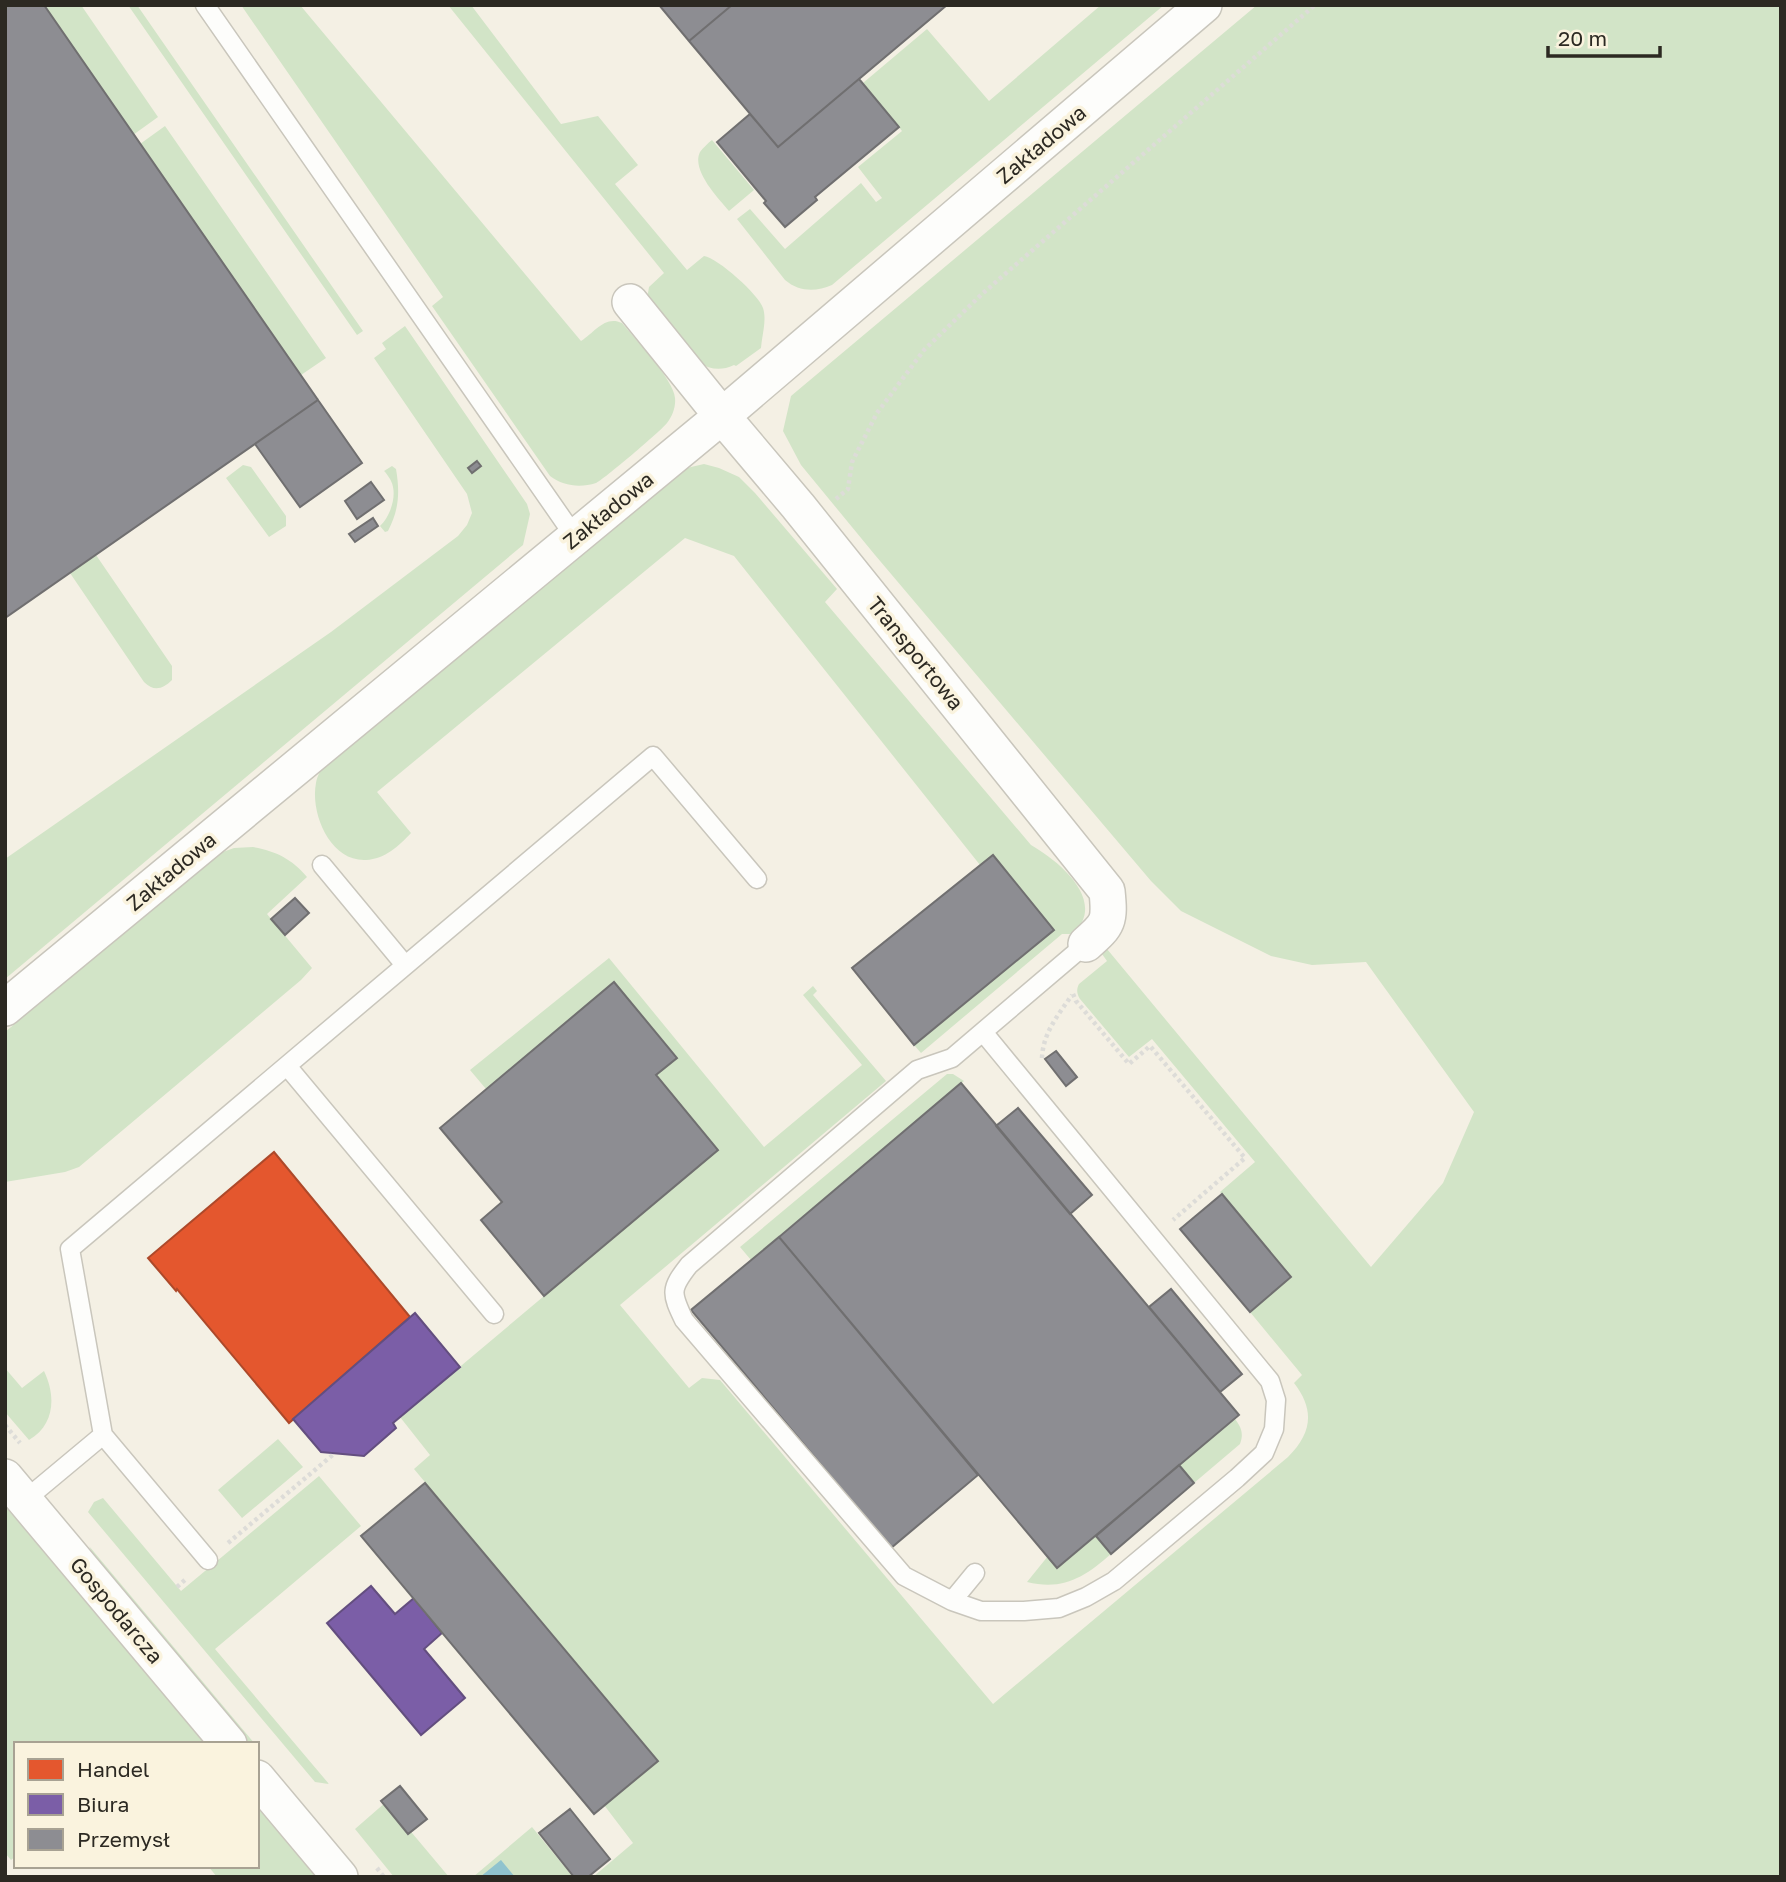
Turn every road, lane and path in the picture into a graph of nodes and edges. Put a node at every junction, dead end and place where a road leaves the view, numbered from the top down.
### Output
1 (205, 5) edge
2 (1204, 5) edge
3 (1314, 5) edge
4 (631, 302) dead end
5 (722, 416) junction
6 (798, 506) junction
7 (575, 537) junction
8 (322, 865) dead end
9 (757, 879) dead end
10 (1086, 944) joint
11 (405, 965) junction
12 (1073, 987) dead end
13 (1073, 994) junction
14 (5, 1008) edge
15 (983, 1032) junction
16 (288, 1066) junction
17 (1045, 1066) dead end
18 (1173, 1220) dead end
19 (494, 1314) dead end
20 (103, 1435) junction
21 (335, 1453) dead end
22 (15, 1489) edge
23 (208, 1560) junction
24 (975, 1573) dead end
25 (177, 1587) dead end
26 (952, 1601) junction
27 (227, 1742) edge
28 (259, 1780) edge
29 (340, 1877) edge

1 - 7 lane
2 - 5 street, Zakładowa
3 - 6 path
4 - 5 street, Transportowa
5 - 6 street, Transportowa
5 - 7 street, Zakładowa
6 - 10 street, Transportowa
7 - 14 street, Zakładowa
8 - 11 lane
9 - 11 lane
10 - 15 lane
11 - 16 lane
12 - 13 path
13 - 17 path
13 - 18 path
15 - 26 lane
15 - 26 lane
16 - 19 lane
16 - 20 lane
20 - 22 lane
20 - 23 lane
21 - 23 path
22 - 27 street, Gospodarcza
23 - 25 path
24 - 26 lane
28 - 29 street

